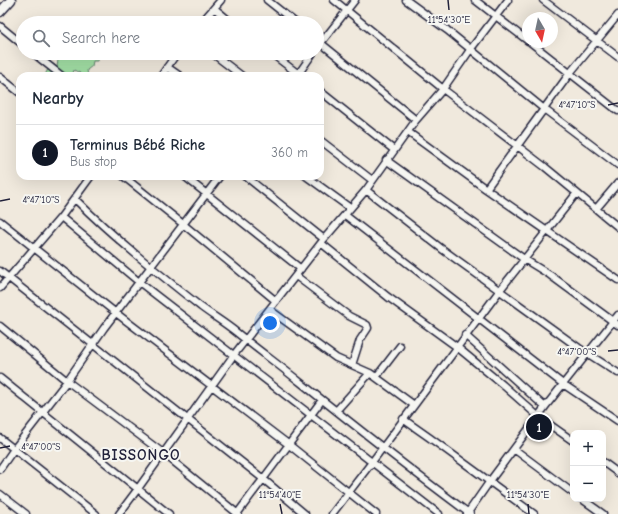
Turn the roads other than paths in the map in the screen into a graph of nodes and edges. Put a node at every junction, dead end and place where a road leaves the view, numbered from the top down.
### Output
1 (11, 0) edge
2 (221, 0) edge
3 (268, 0) edge
4 (334, 0) edge
5 (355, 0) edge
6 (406, 0) edge
7 (475, 0) edge
8 (508, 0) edge
9 (544, 0) edge
10 (214, 8) junction
11 (347, 10) junction
12 (0, 12) edge
13 (618, 15) edge
14 (207, 16) edge
15 (224, 16) edge
16 (287, 16) edge
17 (495, 16) junction
18 (0, 26) edge
19 (522, 36) edge
20 (324, 37) edge
21 (16, 39) edge
22 (596, 40) junction
23 (538, 48) edge
24 (324, 49) edge
25 (470, 50) junction
26 (618, 57) edge
27 (42, 60) edge
28 (172, 60) edge
29 (221, 60) edge
30 (280, 60) edge
31 (309, 60) edge
32 (167, 67) junction
33 (57, 72) edge
34 (164, 72) edge
35 (174, 72) edge
36 (237, 72) edge
37 (294, 72) edge
38 (302, 72) edge
39 (570, 73) junction
40 (0, 77) edge
41 (443, 89) junction
42 (16, 90) edge
43 (324, 94) edge
44 (544, 109) junction
45 (618, 111) edge
46 (416, 120) junction
47 (408, 132) junction
48 (324, 143) edge
49 (517, 145) junction
50 (394, 150) junction
51 (386, 160) junction
52 (618, 165) edge
53 (88, 180) edge
54 (128, 180) edge
55 (189, 180) edge
56 (217, 180) edge
57 (250, 180) edge
58 (312, 180) edge
59 (372, 180) junction
60 (618, 183) edge
61 (486, 189) junction
62 (366, 190) junction
63 (576, 194) junction
64 (206, 195) junction
65 (75, 199) junction
66 (350, 208) junction
67 (596, 209) junction
68 (345, 215) junction
69 (61, 217) junction
70 (0, 222) edge
71 (183, 224) junction
72 (618, 227) edge
73 (546, 231) junction
74 (322, 241) junction
75 (34, 249) junction
76 (524, 259) junction
77 (152, 268) junction
78 (301, 269) junction
79 (0, 271) edge
80 (296, 276) junction
81 (9, 277) junction
82 (618, 280) edge
83 (139, 282) junction
84 (0, 288) edge
85 (500, 290) junction
86 (276, 301) junction
87 (270, 310) junction
88 (116, 313) junction
89 (618, 315) edge
90 (479, 318) junction
91 (615, 324) edge
92 (0, 326) edge
93 (465, 335) junction
94 (246, 341) junction
95 (93, 345) junction
96 (400, 346) dead end
97 (456, 348) junction
98 (588, 353) junction
99 (233, 356) junction
100 (352, 365) junction
101 (370, 373) junction
102 (618, 373) edge
103 (377, 376) junction
104 (0, 378) edge
105 (67, 381) junction
106 (563, 384) junction
107 (211, 386) junction
108 (322, 400) junction
109 (414, 405) junction
110 (545, 407) junction
111 (336, 412) junction
112 (42, 413) junction
113 (310, 414) junction
114 (538, 417) junction
115 (188, 419) junction
116 (403, 419) junction
117 (618, 421) edge
118 (0, 438) edge
119 (570, 439) edge
120 (288, 444) junction
121 (382, 448) junction
122 (14, 449) junction
123 (514, 449) junction
124 (164, 453) junction
125 (372, 462) junction
126 (606, 464) edge
127 (0, 469) edge
128 (618, 473) edge
129 (262, 478) junction
130 (490, 481) junction
131 (137, 490) junction
132 (570, 491) edge
133 (348, 492) junction
134 (0, 494) edge
135 (586, 502) edge
136 (26, 514) edge
137 (96, 514) edge
138 (119, 514) edge
139 (169, 514) edge
140 (238, 514) edge
141 (305, 514) edge
142 (332, 514) edge
143 (376, 514) edge
144 (439, 514) edge
145 (468, 514) edge
146 (534, 514) edge
147 (603, 514) edge

1 - 12 street
2 - 10 street
3 - 16 street
4 - 11 street
5 - 11 street
6 - 25 street
7 - 17 street
8 - 17 street
9 - 22 street
10 - 14 street
10 - 15 street
11 - 20 street
11 - 41 street
13 - 22 street
17 - 19 street
17 - 25 street
18 - 21 street
22 - 26 street
22 - 39 street
23 - 39 street
24 - 46 street
25 - 41 street
25 - 44 street
27 - 33 street
28 - 32 street
29 - 36 street
30 - 37 street
31 - 38 street
32 - 34 street
32 - 35 street
39 - 44 street
39 - 45 street
40 - 42 street
41 - 46 street
41 - 49 street
43 - 50 street
44 - 49 street
44 - 52 street
46 - 47 street
47 - 50 street
47 - 61 street
48 - 59 street
49 - 61 street
49 - 63 street
50 - 51 street
51 - 59 street
51 - 76 street
53 - 65 street
54 - 71 street
55 - 64 street
56 - 64 street
57 - 74 street
58 - 66 street
59 - 62 street
60 - 67 street
61 - 73 street
62 - 66 street
62 - 85 street
63 - 67 street
63 - 73 street
64 - 71 street
64 - 78 street
65 - 69 street
65 - 77 street
66 - 68 street
67 - 72 street
68 - 74 street
68 - 90 street
69 - 75 street
69 - 83 street
70 - 75 street
71 - 77 street
71 - 86 street
73 - 76 street
73 - 82 street
74 - 78 street
74 - 97 street
75 - 81 street
75 - 88 street
76 - 85 street
76 - 91 street
77 - 83 street
77 - 94 street
78 - 80 street
79 - 81 street
80 - 86 street
80 - 100 street
81 - 84 street
81 - 95 street
83 - 88 street
83 - 99 street
85 - 90 street
85 - 98 street
86 - 87 street
87 - 94 street
87 - 100 street
88 - 95 street
88 - 107 street
89 - 91 street
90 - 93 street
90 - 106 street
91 - 98 street
92 - 105 street
93 - 97 street
93 - 110 street
94 - 99 street
94 - 108 street
95 - 105 street
95 - 115 street
96 - 103 street
97 - 109 street
97 - 114 street
98 - 102 street
98 - 106 street
99 - 107 street
99 - 113 street
100 - 101 street
101 - 103 street
101 - 111 street
103 - 109 street
104 - 112 street
105 - 112 street
105 - 124 street
106 - 110 street
106 - 117 street
107 - 115 street
107 - 120 street
108 - 111 street
108 - 113 street
109 - 116 street
110 - 114 street
111 - 121 street
112 - 122 street
112 - 131 street
113 - 120 street
113 - 125 street
114 - 119 street
114 - 123 street
115 - 124 street
115 - 129 street
116 - 121 street
116 - 130 street
118 - 122 street
120 - 129 street
120 - 133 street
121 - 125 street
121 - 145 street
122 - 127 street
122 - 137 street
123 - 130 street
123 - 132 street
124 - 131 street
124 - 140 street
125 - 133 street
125 - 144 street
126 - 128 street
129 - 140 street
129 - 141 street
130 - 145 street
130 - 146 street
131 - 138 street
131 - 139 street
133 - 142 street
133 - 143 street
134 - 136 street
135 - 147 street

